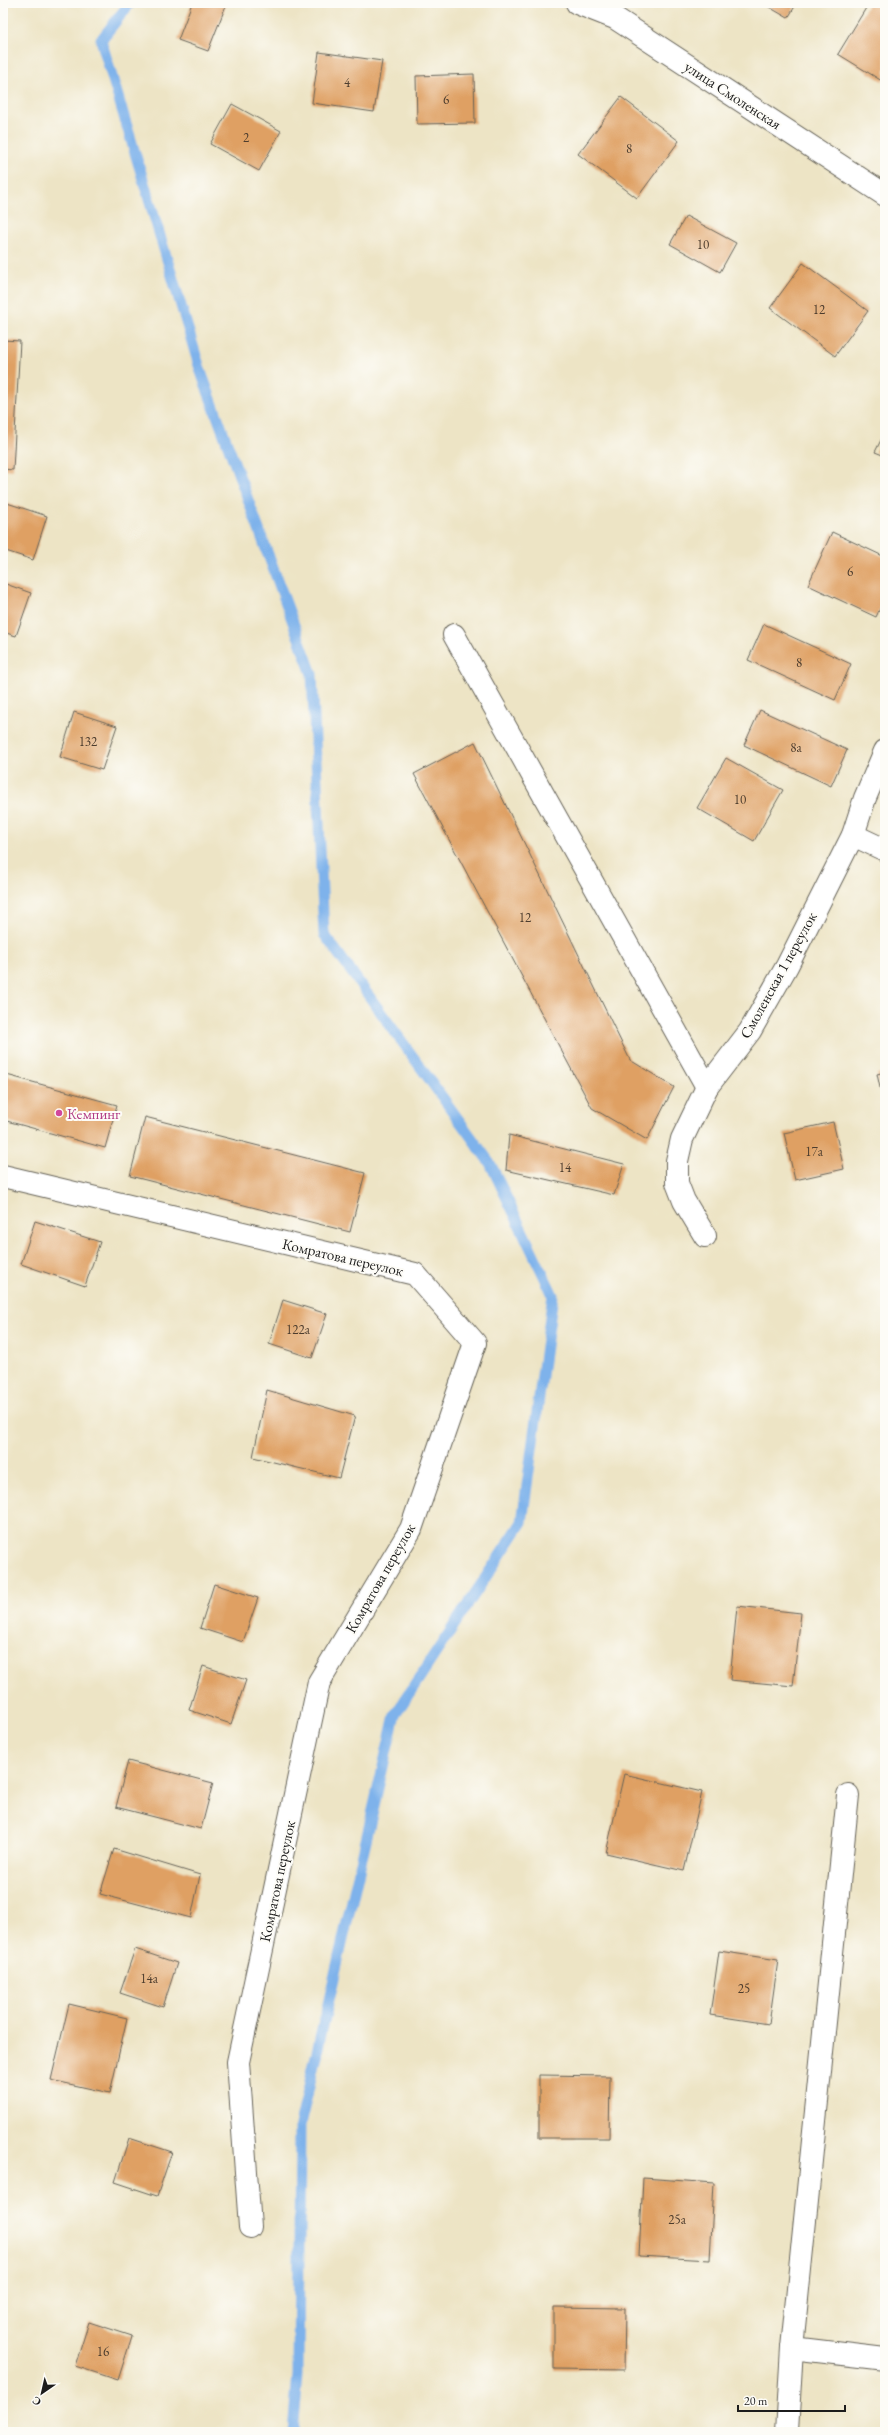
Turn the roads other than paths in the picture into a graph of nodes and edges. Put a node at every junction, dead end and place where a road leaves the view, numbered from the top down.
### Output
1 (577, 3) edge
2 (885, 195) edge
3 (454, 635) dead end
4 (885, 751) edge
5 (853, 835) junction
6 (885, 850) edge
7 (707, 1086) junction
8 (3, 1176) edge
9 (705, 1236) dead end
10 (848, 1796) dead end
11 (250, 2227) dead end
12 (792, 2348) junction
13 (885, 2359) edge
14 (787, 2432) edge

1 - 2 street, улица Смоленская
3 - 7 street
4 - 5 street, Смоленская 1 переулок
5 - 6 street
5 - 7 street, Смоленская 1 переулок
7 - 9 street, Смоленская 1 переулок
8 - 11 street, Комратова переулок
10 - 12 street
12 - 13 street
12 - 14 street

